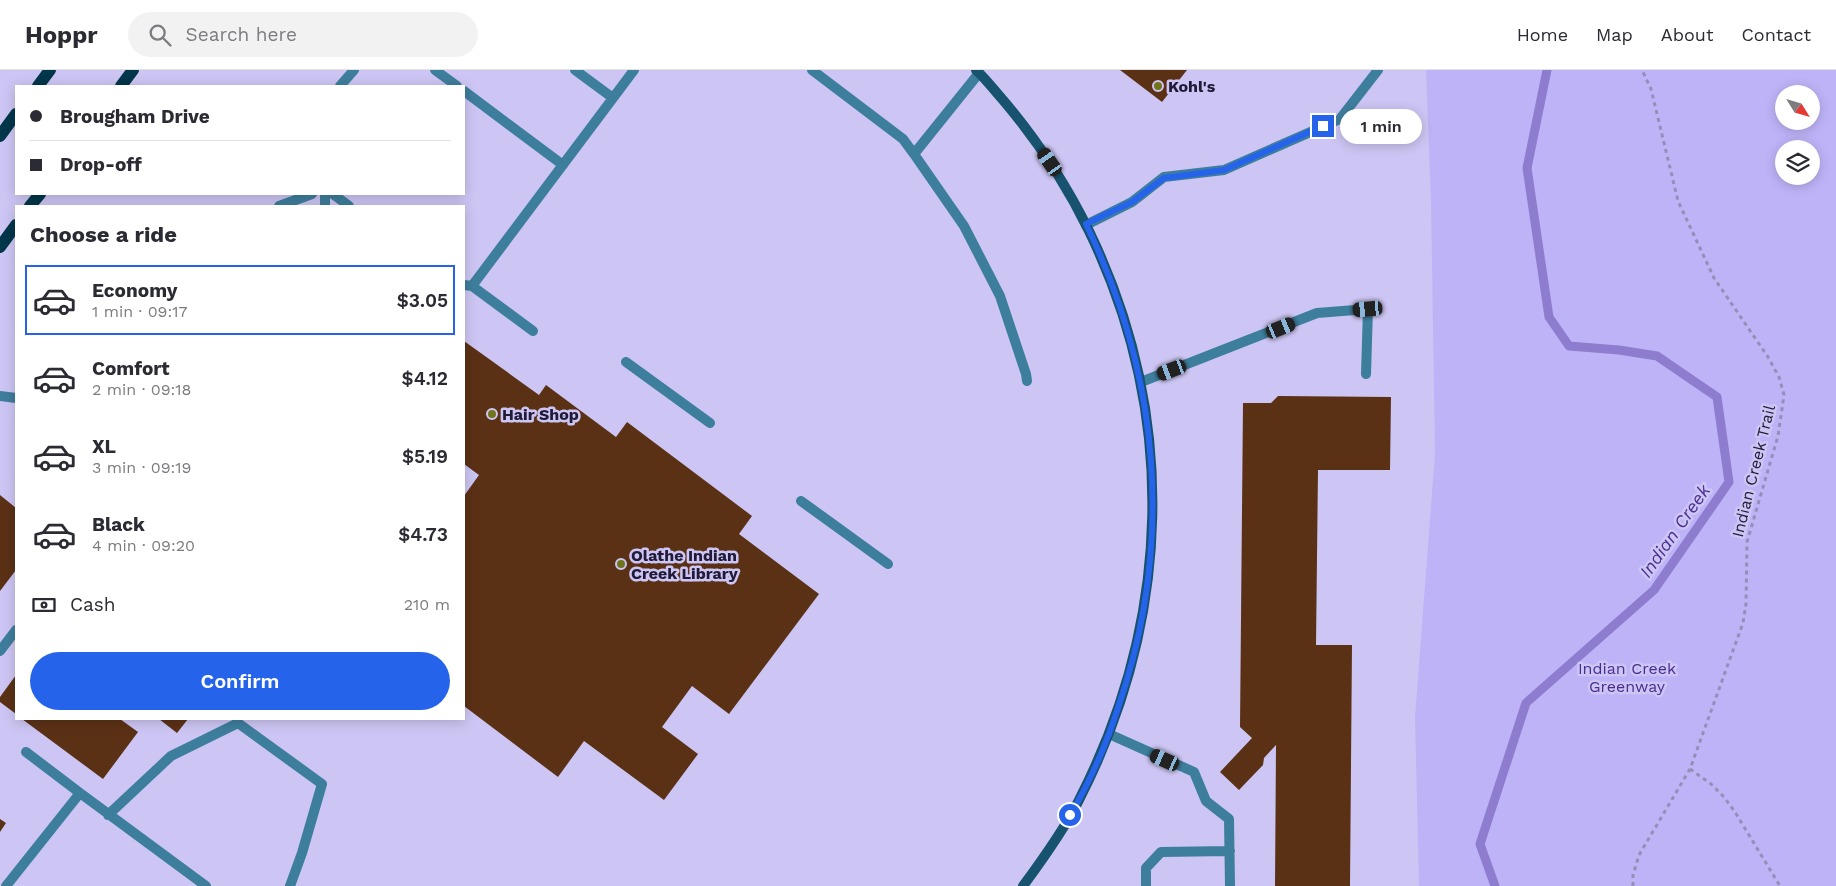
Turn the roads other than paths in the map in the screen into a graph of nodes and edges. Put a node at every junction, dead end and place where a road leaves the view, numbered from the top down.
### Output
1 (50, 70) edge
2 (133, 70) edge
3 (354, 70) edge
4 (435, 70) edge
5 (575, 70) edge
6 (634, 70) edge
7 (812, 70) edge
8 (1378, 70) edge
9 (978, 71) edge
10 (39, 85) edge
11 (122, 85) edge
12 (341, 85) edge
13 (456, 85) edge
14 (465, 92) edge
15 (612, 98) junction
16 (15, 115) edge
17 (0, 136) edge
18 (914, 154) junction
19 (563, 165) junction
20 (39, 195) edge
21 (309, 195) edge
22 (333, 195) edge
23 (31, 205) edge
24 (282, 205) edge
25 (348, 205) edge
26 (1086, 224) junction
27 (15, 226) edge
28 (0, 247) edge
29 (468, 285) edge
30 (533, 331) dead end
31 (626, 362) dead end
32 (1366, 374) dead end
33 (1027, 382) dead end
34 (1141, 382) junction
35 (0, 396) edge
36 (15, 398) edge
37 (710, 423) dead end
38 (801, 501) dead end
39 (888, 564) dead end
40 (15, 631) edge
41 (0, 652) edge
42 (1109, 734) junction
43 (26, 752) dead end
44 (80, 794) junction
45 (108, 815) junction
46 (1230, 851) junction
47 (6, 886) edge
48 (206, 886) edge
49 (290, 886) edge
50 (1023, 886) edge
51 (1146, 886) edge
52 (1230, 886) edge

1 - 10 main road
2 - 11 main road
3 - 12 lane
4 - 13 lane
5 - 15 lane
6 - 15 lane
7 - 18 lane
8 - 26 lane
9 - 18 lane
9 - 26 street
14 - 19 lane
15 - 19 lane
16 - 17 main road
18 - 33 lane
19 - 29 lane
20 - 23 main road
21 - 24 lane
22 - 25 lane
26 - 34 street
27 - 28 main road
29 - 30 lane
31 - 37 lane
32 - 34 lane
34 - 42 street
35 - 36 lane
38 - 39 lane
40 - 41 lane
42 - 46 lane
42 - 50 street
43 - 44 lane
44 - 45 lane
44 - 47 lane
45 - 48 lane
45 - 49 lane
46 - 51 lane
46 - 52 lane

